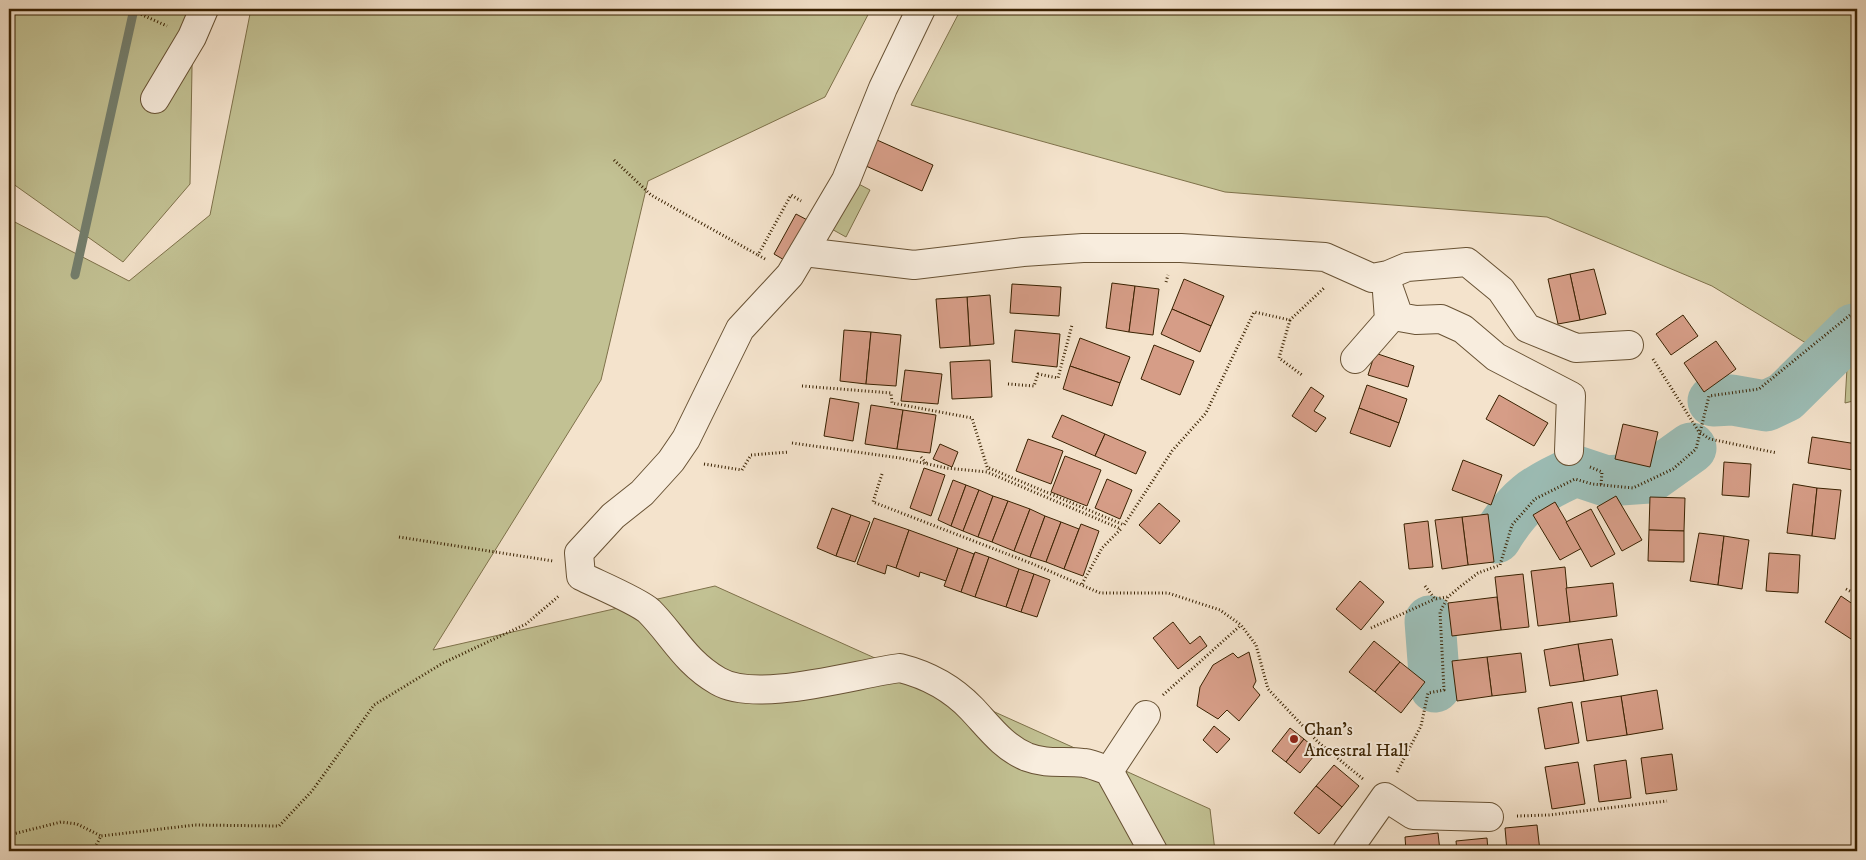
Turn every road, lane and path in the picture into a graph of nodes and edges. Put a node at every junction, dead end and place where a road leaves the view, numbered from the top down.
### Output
1 (204, 9) edge
2 (921, 9) edge
3 (138, 13) dead end
4 (157, 21) dead end
5 (155, 99) dead end
6 (614, 160) dead end
7 (804, 252) junction
8 (758, 255) dead end
9 (1346, 267) junction
10 (1388, 279) junction
11 (1290, 320) junction
12 (1857, 323) edge
13 (1072, 325) dead end
14 (1630, 345) joint
15 (1355, 359) dead end
16 (1302, 374) dead end
17 (1008, 384) dead end
18 (802, 386) dead end
19 (1699, 432) junction
20 (792, 443) dead end
21 (1569, 451) dead end
22 (789, 452) dead end
23 (1777, 453) dead end
24 (921, 457) dead end
25 (672, 459) junction
26 (927, 464) junction
27 (989, 468) junction
28 (1602, 472) dead end
29 (882, 474) dead end
30 (992, 474) junction
31 (1601, 484) junction
32 (1124, 525) junction
33 (1121, 529) junction
34 (399, 537) dead end
35 (581, 571) junction
36 (1082, 584) junction
37 (1425, 586) dead end
38 (1846, 589) dead end
39 (1857, 595) edge
40 (1448, 597) junction
41 (1435, 599) junction
42 (1241, 625) junction
43 (1371, 628) dead end
44 (1166, 692) dead end
45 (1146, 715) dead end
46 (1109, 771) junction
47 (1385, 798) junction
48 (1667, 801) dead end
49 (1489, 817) joint
50 (9, 835) edge
51 (100, 836) junction
52 (93, 851) edge
53 (1153, 851) edge
54 (1347, 851) edge

1 - 5 street
2 - 7 street
3 - 4 path
6 - 8 path
7 - 9 street
7 - 25 street
9 - 10 street
9 - 11 path
10 - 14 street
10 - 15 street
10 - 21 street
11 - 16 path
11 - 32 path
12 - 19 path
13 - 17 path
14 - 19 path
18 - 27 path
19 - 23 path
19 - 31 path
20 - 26 path
22 - 25 path
24 - 26 path
25 - 35 street
26 - 30 path
27 - 30 path
27 - 32 path
28 - 31 path
29 - 36 path
30 - 33 path
31 - 40 path
32 - 33 path
33 - 36 path
34 - 35 path
35 - 46 street
35 - 51 path
36 - 42 path
37 - 41 path
38 - 39 path
40 - 41 path
40 - 47 path
41 - 43 path
42 - 44 path
42 - 47 path
45 - 46 street
46 - 53 street
47 - 49 street
47 - 54 street
48 - 49 path
50 - 51 path
51 - 52 path

